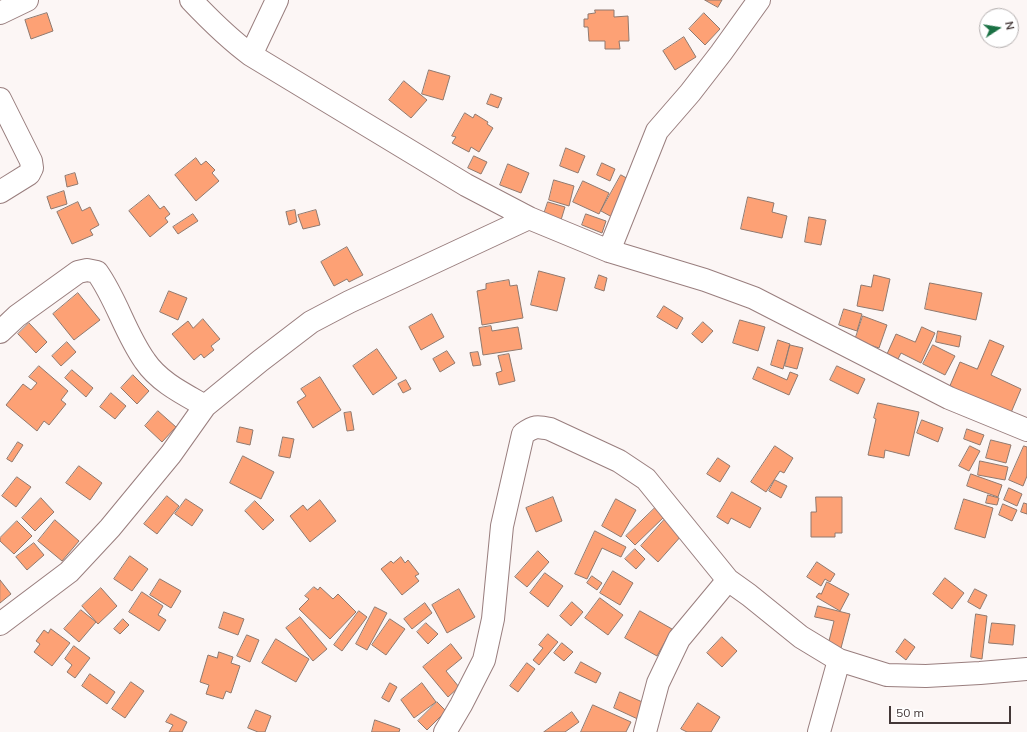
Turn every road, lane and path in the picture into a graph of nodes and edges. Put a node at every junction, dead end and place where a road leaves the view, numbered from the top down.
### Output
1 (27, 0) edge
2 (192, 0) edge
3 (276, 0) edge
4 (759, 0) edge
5 (0, 13) edge
6 (251, 55) junction
7 (0, 99) edge
8 (0, 192) edge
9 (529, 218) junction
10 (609, 251) junction
11 (0, 332) edge
12 (205, 406) junction
13 (1027, 430) edge
14 (728, 580) junction
15 (0, 624) edge
16 (839, 660) junction
17 (1027, 669) edge
18 (445, 732) edge
19 (645, 732) edge
20 (819, 732) edge

1 - 5 street
2 - 6 street
3 - 6 street
4 - 10 street
6 - 9 street
7 - 8 street
9 - 10 street
9 - 12 street
10 - 13 street
11 - 12 street
12 - 15 street
14 - 16 street
14 - 18 street
14 - 19 street
16 - 17 street
16 - 20 street

